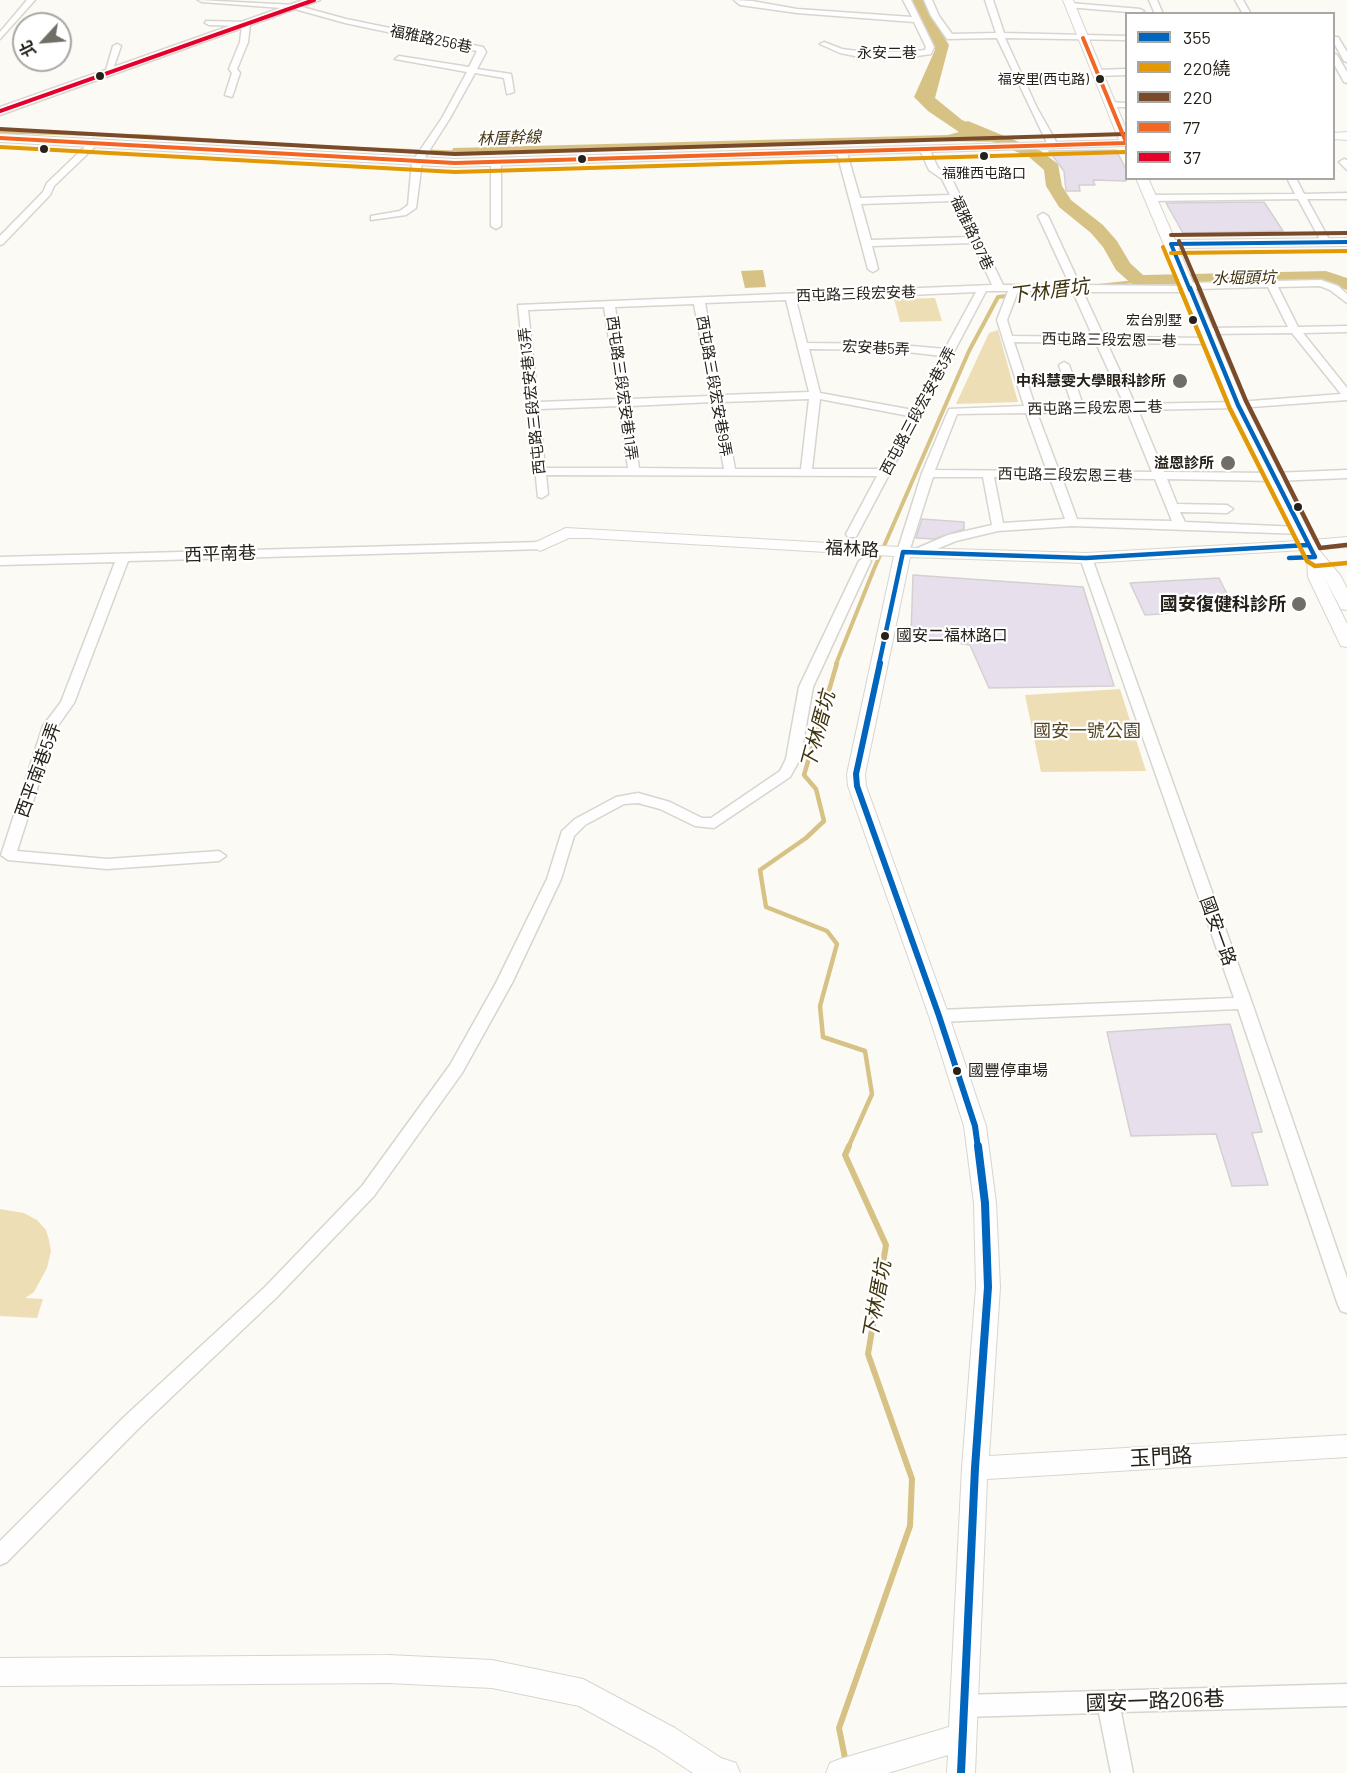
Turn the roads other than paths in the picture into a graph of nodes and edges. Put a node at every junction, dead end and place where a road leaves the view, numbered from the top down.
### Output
1 (31, 0) edge
2 (202, 0) edge
3 (314, 0) edge
4 (738, 0) edge
5 (907, 0) edge
6 (928, 0) edge
7 (988, 0) edge
8 (1069, 3) edge
9 (295, 7) junction
10 (1140, 11) dead end
11 (918, 20) junction
12 (209, 23) dead end
13 (246, 24) junction
14 (0, 37) edge
15 (1001, 37) junction
16 (1083, 38) junction
17 (1125, 38) edge
18 (1335, 41) edge
19 (824, 44) dead end
20 (117, 46) dead end
21 (928, 52) junction
22 (874, 56) dead end
23 (399, 59) dead end
24 (1347, 59) edge
25 (1335, 60) edge
26 (471, 71) junction
27 (108, 72) junction
28 (1125, 72) edge
29 (1097, 73) junction
30 (1345, 85) edge
31 (510, 92) dead end
32 (229, 95) dead end
33 (1110, 105) junction
34 (1125, 105) edge
35 (0, 111) edge
36 (0, 138) edge
37 (1125, 140) edge
38 (96, 141) junction
39 (1125, 142) edge
40 (1053, 145) junction
41 (926, 150) junction
42 (842, 153) junction
43 (421, 155) junction
44 (496, 163) junction
45 (1143, 180) edge
46 (1292, 180) edge
47 (1300, 196) junction
48 (1347, 196) edge
49 (956, 198) junction
50 (1151, 198) junction
51 (856, 201) junction
52 (1043, 216) dead end
53 (374, 218) dead end
54 (496, 226) dead end
55 (975, 240) junction
56 (0, 242) edge
57 (1347, 242) edge
58 (867, 243) junction
59 (1326, 243) junction
60 (1171, 244) junction
61 (873, 269) dead end
62 (1188, 283) junction
63 (1271, 284) junction
64 (980, 288) junction
65 (999, 288) junction
66 (1077, 288) junction
67 (1014, 289) junction
68 (790, 296) junction
69 (699, 300) junction
70 (1347, 300) edge
71 (609, 303) junction
72 (522, 307) joint
73 (1347, 329) edge
74 (1295, 330) junction
75 (1209, 336) junction
76 (1007, 339) junction
77 (1101, 340) junction
78 (803, 346) junction
79 (949, 353) junction
80 (1064, 365) dead end
81 (815, 395) junction
82 (1347, 396) edge
83 (717, 399) junction
84 (624, 403) junction
85 (1238, 405) junction
86 (533, 406) junction
87 (1131, 407) junction
88 (1079, 408) junction
89 (1030, 409) junction
90 (916, 414) junction
91 (540, 471) junction
92 (634, 472) junction
93 (730, 472) junction
94 (806, 472) junction
95 (885, 473) junction
96 (928, 473) junction
97 (988, 474) junction
98 (1054, 475) junction
99 (1158, 475) junction
100 (1346, 475) edge
101 (1274, 477) junction
102 (542, 494) dead end
103 (1173, 508) junction
104 (1227, 509) dead end
105 (1072, 522) junction
106 (1180, 525) junction
107 (998, 527) junction
108 (852, 534) dead end
109 (1347, 542) edge
110 (1308, 544) junction
111 (540, 546) joint
112 (440, 548) joint
113 (1347, 554) edge
114 (123, 557) junction
115 (888, 557) junction
116 (0, 561) edge
117 (1087, 563) junction
118 (1347, 605) edge
119 (1347, 642) edge
120 (219, 856) dead end
121 (1244, 1003) junction
122 (939, 1016) junction
123 (1347, 1305) edge
124 (1347, 1446) edge
125 (975, 1468) junction
126 (0, 1555) edge
127 (0, 1672) edge
128 (1347, 1695) edge
129 (1108, 1702) junction
130 (963, 1706) junction
131 (962, 1737) junction
132 (851, 1770) edge
133 (726, 1773) edge
134 (961, 1773) edge
135 (1122, 1773) edge

1 - 14 street
2 - 9 street, 福雅路256巷
3 - 9 main road
4 - 11 street
5 - 11 street, 永安二巷
6 - 15 street
7 - 15 street
8 - 10 street
8 - 16 street
9 - 13 main road
9 - 26 street, 福雅路256巷
11 - 21 street, 永安二巷
12 - 13 street
13 - 27 main road
13 - 32 street
15 - 16 street
15 - 40 street
16 - 17 street
16 - 29 street
18 - 24 street
19 - 21 street, 永安二巷
20 - 27 street
21 - 22 street
23 - 26 street
25 - 30 street
26 - 31 street
26 - 43 street, 福雅路256巷
27 - 35 main road
28 - 29 street
29 - 33 street
33 - 34 street
33 - 37 street
36 - 38 street
38 - 43 street
38 - 56 street
39 - 40 street
40 - 41 street
41 - 42 street
41 - 49 street, 福雅路197巷
42 - 44 street
42 - 51 street
43 - 44 street
43 - 53 street, 福雅路256巷
44 - 54 street
45 - 50 street
46 - 47 street
47 - 48 street
47 - 50 street
47 - 59 street
49 - 51 street
49 - 55 street, 福雅路197巷
50 - 60 street
51 - 58 street
52 - 66 street
55 - 58 street
55 - 65 street, 福雅路197巷
57 - 59 street
58 - 61 street
59 - 60 street
60 - 62 street
62 - 63 street, 西屯路三段宏安巷
62 - 66 street, 西屯路三段宏安巷
62 - 75 street
63 - 70 street, 西屯路三段宏安巷
63 - 74 street
64 - 65 street, 西屯路三段宏安巷
64 - 68 street, 西屯路三段宏安巷
64 - 79 street, 西屯路三段宏安巷3弄
65 - 67 street, 西屯路三段宏安巷
66 - 67 street, 西屯路三段宏安巷
66 - 77 street
67 - 76 street
68 - 69 street, 西屯路三段宏安巷
68 - 78 street
69 - 71 street, 西屯路三段宏安巷
69 - 83 street, 西屯路三段宏安巷9弄
71 - 72 street, 西屯路三段宏安巷
71 - 84 street, 西屯路三段宏安巷11弄
72 - 86 street, 西屯路三段宏安巷13弄
73 - 74 street, 西屯路三段宏恩一巷
74 - 75 street, 西屯路三段宏恩一巷
74 - 82 street
75 - 77 street, 西屯路三段宏恩一巷
75 - 85 street
76 - 77 street, 西屯路三段宏恩一巷
76 - 89 street
77 - 87 street
78 - 79 street, 宏安巷5弄
78 - 81 street
79 - 90 street, 西屯路三段宏安巷3弄
80 - 88 street
81 - 83 street
81 - 90 street
81 - 94 street
82 - 85 street, 西屯路三段宏恩二巷
83 - 84 street
83 - 93 street, 西屯路三段宏安巷9弄
84 - 86 street
84 - 92 street, 西屯路三段宏安巷11弄
85 - 87 street, 西屯路三段宏恩二巷
85 - 101 street
86 - 91 street, 西屯路三段宏安巷13弄
87 - 88 street, 西屯路三段宏恩二巷
87 - 99 street
88 - 89 street, 西屯路三段宏恩二巷
89 - 96 street, 西屯路三段宏恩二巷
89 - 98 street
90 - 95 street, 西屯路三段宏安巷3弄
91 - 92 street
91 - 102 street, 西屯路三段宏安巷13弄
92 - 93 street
93 - 94 street
94 - 95 street
95 - 108 street, 西屯路三段宏安巷3弄
96 - 97 street, 西屯路三段宏恩三巷
96 - 115 street
97 - 98 street, 西屯路三段宏恩三巷
97 - 107 street
98 - 99 street, 西屯路三段宏恩三巷
98 - 105 street
99 - 101 street, 西屯路三段宏恩三巷
99 - 103 street
100 - 101 street, 西屯路三段宏恩三巷
101 - 110 street
103 - 104 street
103 - 106 street
105 - 106 street
105 - 107 street
106 - 110 street
107 - 115 street
109 - 110 street, 福林路
110 - 113 street, 福林路
110 - 117 street, 福林路
110 - 118 street
110 - 119 street
111 - 112 street, 福林路
111 - 115 street, 福林路
112 - 114 street, 西平南巷
114 - 116 street, 西平南巷
114 - 120 street, 西平南巷5弄
115 - 117 street, 福林路
115 - 122 street
115 - 126 street
117 - 121 street, 國安一路
121 - 122 street
121 - 123 street, 國安一路
122 - 125 street
124 - 125 street, 玉門路
125 - 130 street
127 - 133 street
128 - 129 street, 國安一路206巷
129 - 130 street, 國安一路206巷
129 - 135 street
130 - 131 street
131 - 132 street
131 - 134 street

